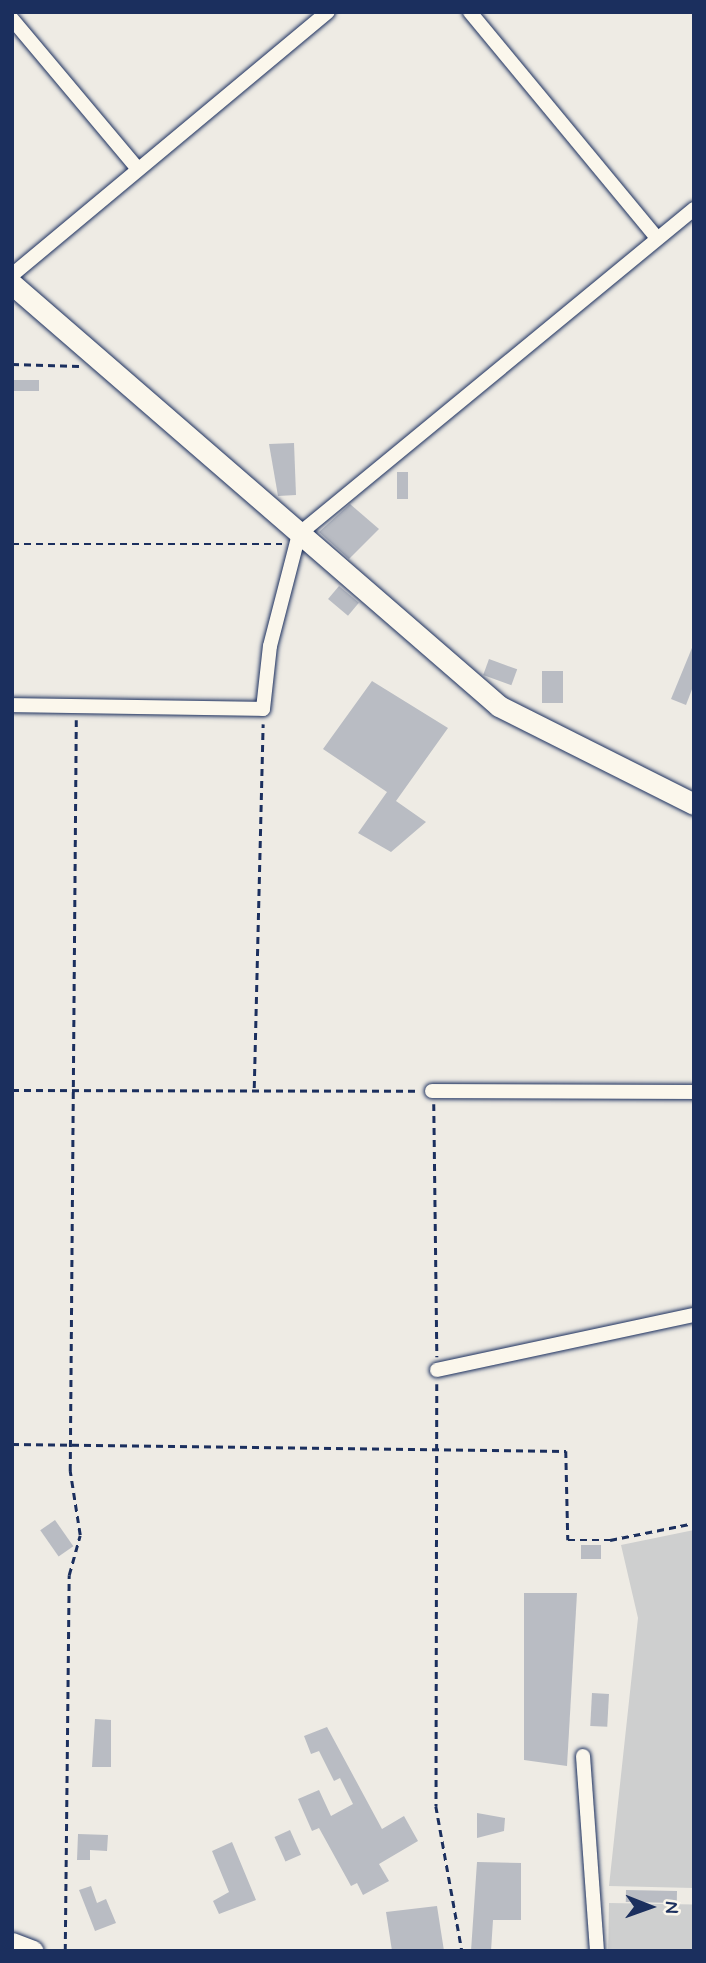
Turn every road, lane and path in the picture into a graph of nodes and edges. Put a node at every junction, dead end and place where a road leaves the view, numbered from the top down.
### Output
1 (328, 12) edge
2 (470, 12) edge
3 (12, 19) edge
4 (136, 167) junction
5 (694, 209) edge
6 (657, 238) junction
7 (12, 275) edge
8 (12, 284) edge
9 (12, 364) edge
10 (105, 364) junction
11 (296, 539) junction
12 (12, 544) edge
13 (12, 705) edge
14 (76, 706) junction
15 (262, 709) junction
16 (694, 804) edge
17 (254, 1088) junction
18 (12, 1090) edge
19 (72, 1090) junction
20 (432, 1091) junction
21 (694, 1092) edge
22 (694, 1315) edge
23 (437, 1370) junction
24 (12, 1444) edge
25 (71, 1444) junction
26 (435, 1449) junction
27 (694, 1523) edge
28 (583, 1756) dead end
29 (12, 1943) edge
30 (33, 1951) edge
31 (65, 1951) edge
32 (462, 1951) edge
33 (597, 1951) edge

1 - 4 street
2 - 6 street
3 - 4 street
4 - 7 street
5 - 6 street
6 - 11 street
8 - 10 street
9 - 10 path
10 - 11 street
11 - 12 path
11 - 15 street
11 - 16 street
13 - 14 street
14 - 15 street
14 - 19 path
15 - 17 path
17 - 19 path
17 - 20 path
18 - 19 path
19 - 25 path
20 - 21 street
20 - 23 path
22 - 23 street
23 - 26 path
24 - 25 path
25 - 26 path
25 - 31 path
26 - 27 path
26 - 32 path
28 - 33 street
29 - 30 street

